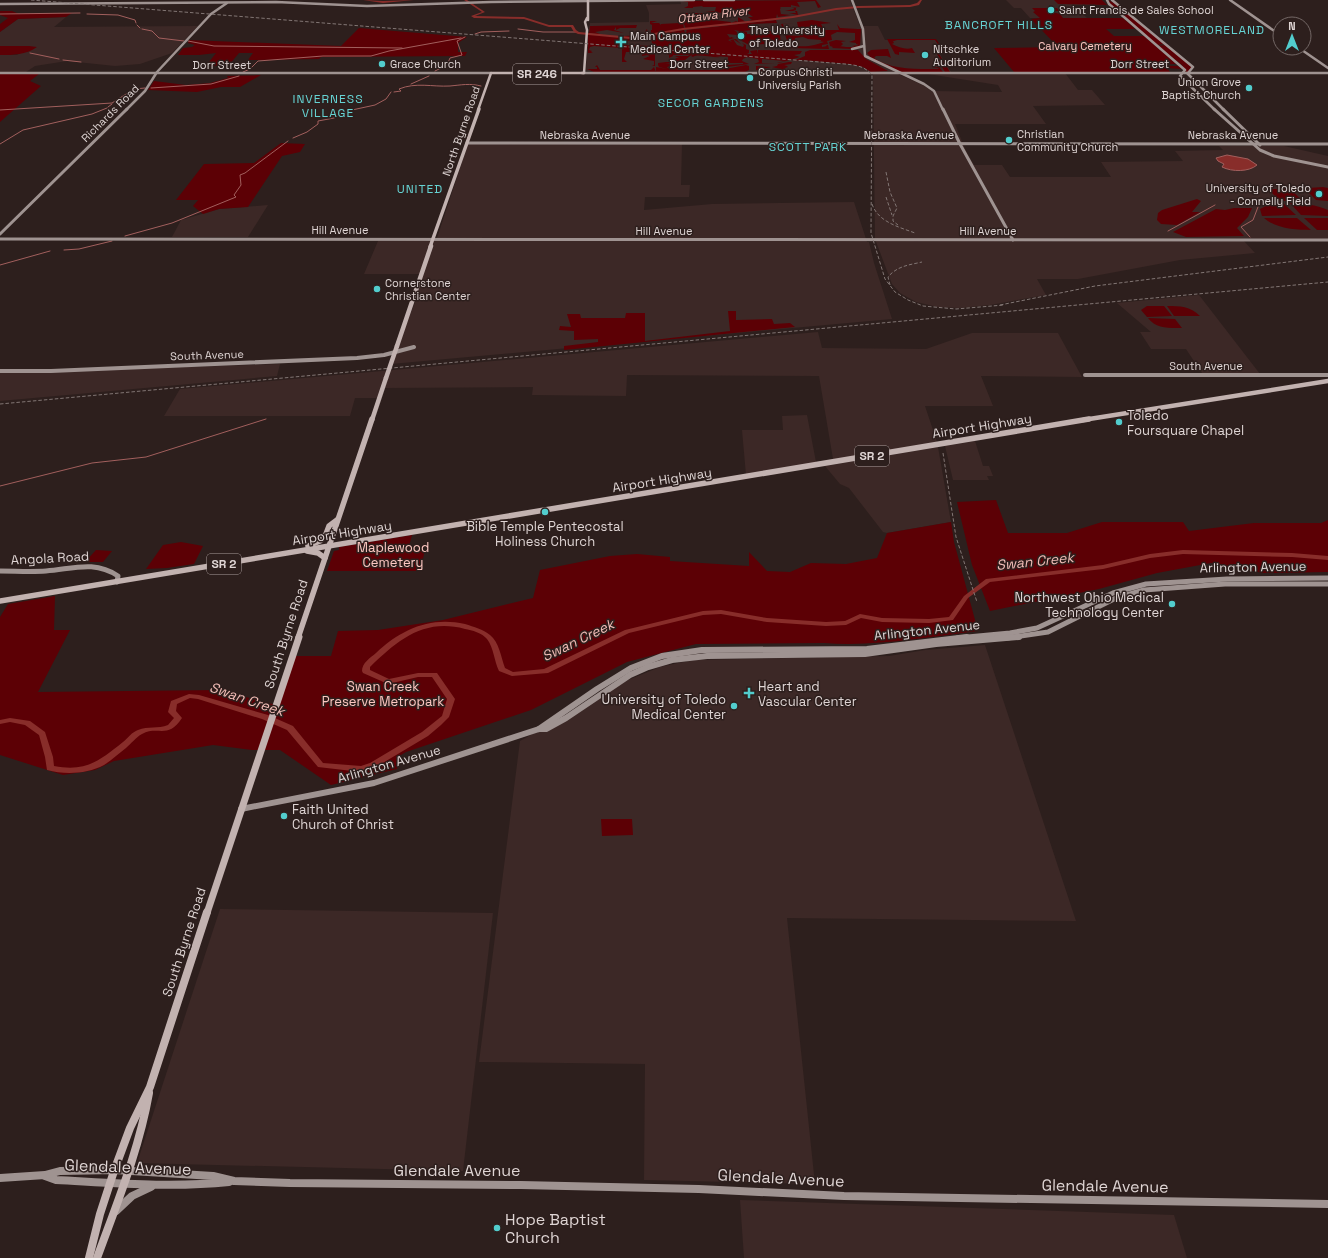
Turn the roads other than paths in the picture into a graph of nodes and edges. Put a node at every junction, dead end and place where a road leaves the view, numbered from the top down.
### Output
1 (182, 0) edge
2 (584, 0) edge
3 (588, 0) edge
4 (694, 0) edge
5 (704, 0) edge
6 (734, 0) edge
7 (852, 0) edge
8 (1107, 0) edge
9 (1230, 0) edge
10 (1114, 1) edge
11 (228, 2) junction
12 (179, 3) junction
13 (0, 4) edge
14 (1272, 29) edge
15 (1157, 45) junction
16 (1167, 45) junction
17 (864, 46) junction
18 (864, 52) junction
19 (1311, 56) edge
20 (1180, 66) junction
21 (1192, 66) junction
22 (890, 68) junction
23 (1328, 68) edge
24 (584, 72) junction
25 (702, 72) junction
26 (822, 72) junction
27 (886, 72) junction
28 (935, 72) junction
29 (0, 73) edge
30 (491, 73) junction
31 (634, 73) junction
32 (684, 73) junction
33 (803, 73) junction
34 (898, 73) junction
35 (925, 73) junction
36 (952, 73) junction
37 (1176, 73) junction
38 (1183, 73) junction
39 (1188, 73) junction
40 (1199, 73) junction
41 (1328, 73) edge
42 (155, 74) junction
43 (1180, 76) junction
44 (1190, 77) junction
45 (1238, 131) junction
46 (467, 143) junction
47 (960, 144) junction
48 (1252, 144) junction
49 (1259, 144) junction
50 (1328, 144) edge
51 (1298, 160) junction
52 (1328, 166) edge
53 (0, 234) edge
54 (0, 238) edge
55 (432, 240) junction
56 (1013, 240) junction
57 (1328, 240) edge
58 (414, 347) dead end
59 (0, 371) edge
60 (1085, 375) dead end
61 (1328, 375) edge
62 (1328, 381) edge
63 (338, 519) junction
64 (330, 545) junction
65 (301, 550) junction
66 (272, 556) junction
67 (325, 558) junction
68 (0, 571) edge
69 (1328, 578) edge
70 (117, 582) junction
71 (1328, 584) edge
72 (0, 601) edge
73 (1026, 631) junction
74 (967, 642) junction
75 (539, 729) junction
76 (242, 809) junction
77 (150, 1087) junction
78 (115, 1170) junction
79 (129, 1170) junction
80 (45, 1176) junction
81 (0, 1178) edge
82 (234, 1181) junction
83 (110, 1182) junction
84 (124, 1184) junction
85 (159, 1185) junction
86 (1328, 1204) edge
87 (112, 1216) junction
88 (89, 1258) edge
89 (97, 1258) edge

1 - 12 street
2 - 3 street
3 - 4 street
3 - 11 street
3 - 24 main road
5 - 6 street
7 - 17 street
8 - 15 street
9 - 14 street
10 - 16 street
11 - 12 street
11 - 42 street, Richards Road
12 - 13 street
15 - 16 street
15 - 20 street
16 - 21 street
17 - 18 street
17 - 18 street
18 - 22 street
19 - 23 street
20 - 21 street
20 - 38 street
21 - 39 street
21 - 40 street
22 - 27 street
22 - 34 street
24 - 30 main road, Dorr Street / SR 246
24 - 31 street, Dorr Street / SR 246
24 - 31 street, Dorr Street / SR 246
25 - 26 street, Dorr Street / SR 246
25 - 31 street, Dorr Street / SR 246
25 - 32 street
26 - 27 street, Dorr Street / SR 246
26 - 33 street
27 - 34 street, Dorr Street / SR 246
28 - 34 street, Dorr Street / SR 246
28 - 35 street
28 - 36 street, Dorr Street / SR 246
29 - 42 street, Dorr Street / SR 246
30 - 42 street, Dorr Street / SR 246
30 - 46 main road, North Byrne Road
31 - 32 street, Dorr Street / SR 246
32 - 33 street, Dorr Street / SR 246
33 - 34 street, Dorr Street / SR 246
34 - 35 street, Dorr Street / SR 246
34 - 47 street
35 - 36 street, Dorr Street / SR 246
36 - 37 street, Dorr Street / SR 246
37 - 38 street, Dorr Street / SR 246
37 - 43 street
38 - 39 street, Dorr Street / SR 246
38 - 43 street
39 - 40 street, Dorr Street / SR 246
39 - 44 street
40 - 41 street, Dorr Street / SR 246
42 - 53 street, Richards Road
43 - 44 street
43 - 45 street
44 - 49 street
45 - 48 street
45 - 49 street
46 - 47 street, Nebraska Avenue
46 - 55 main road, North Byrne Road
47 - 48 street, Nebraska Avenue
47 - 56 street
48 - 49 street, Nebraska Avenue
48 - 51 street
49 - 50 street, Nebraska Avenue
49 - 51 street
51 - 52 street
51 - 52 street
54 - 55 street, Hill Avenue
55 - 56 street, Hill Avenue
55 - 63 main road, South Byrne Road, bridge
56 - 57 street, Hill Avenue
58 - 59 street, South Avenue
60 - 61 street, South Avenue
62 - 64 main road, Airport Highway / SR 2
63 - 64 main road, South Byrne Road
63 - 66 main road
64 - 65 main road, Airport Highway / SR 2
64 - 67 main road, South Byrne Road
65 - 66 main road, Airport Highway / SR 2
65 - 67 main road
66 - 70 main road, Airport Highway / SR 2
67 - 76 main road, South Byrne Road
68 - 70 street, Angola Road
69 - 73 street, Arlington Avenue
70 - 72 main road, Airport Highway / SR 2
71 - 74 street, Arlington Avenue
73 - 74 street
73 - 75 street, Arlington Avenue
74 - 75 street, Arlington Avenue
75 - 76 street, Arlington Avenue
76 - 77 main road, South Byrne Road
77 - 78 main road, South Byrne Road
77 - 79 main road, South Byrne Road
78 - 79 street, Glendale Avenue
78 - 80 street, Glendale Avenue
78 - 83 main road, South Byrne Road
79 - 82 street, Glendale Avenue
79 - 84 main road, South Byrne Road
80 - 81 street, Glendale Avenue
80 - 83 street, Glendale Avenue
82 - 85 street, Glendale Avenue
82 - 86 street, Glendale Avenue
83 - 84 street, Glendale Avenue
83 - 88 main road, South Byrne Road
84 - 85 street, Glendale Avenue
84 - 87 main road, South Byrne Road
85 - 87 street
87 - 89 main road, South Byrne Road

